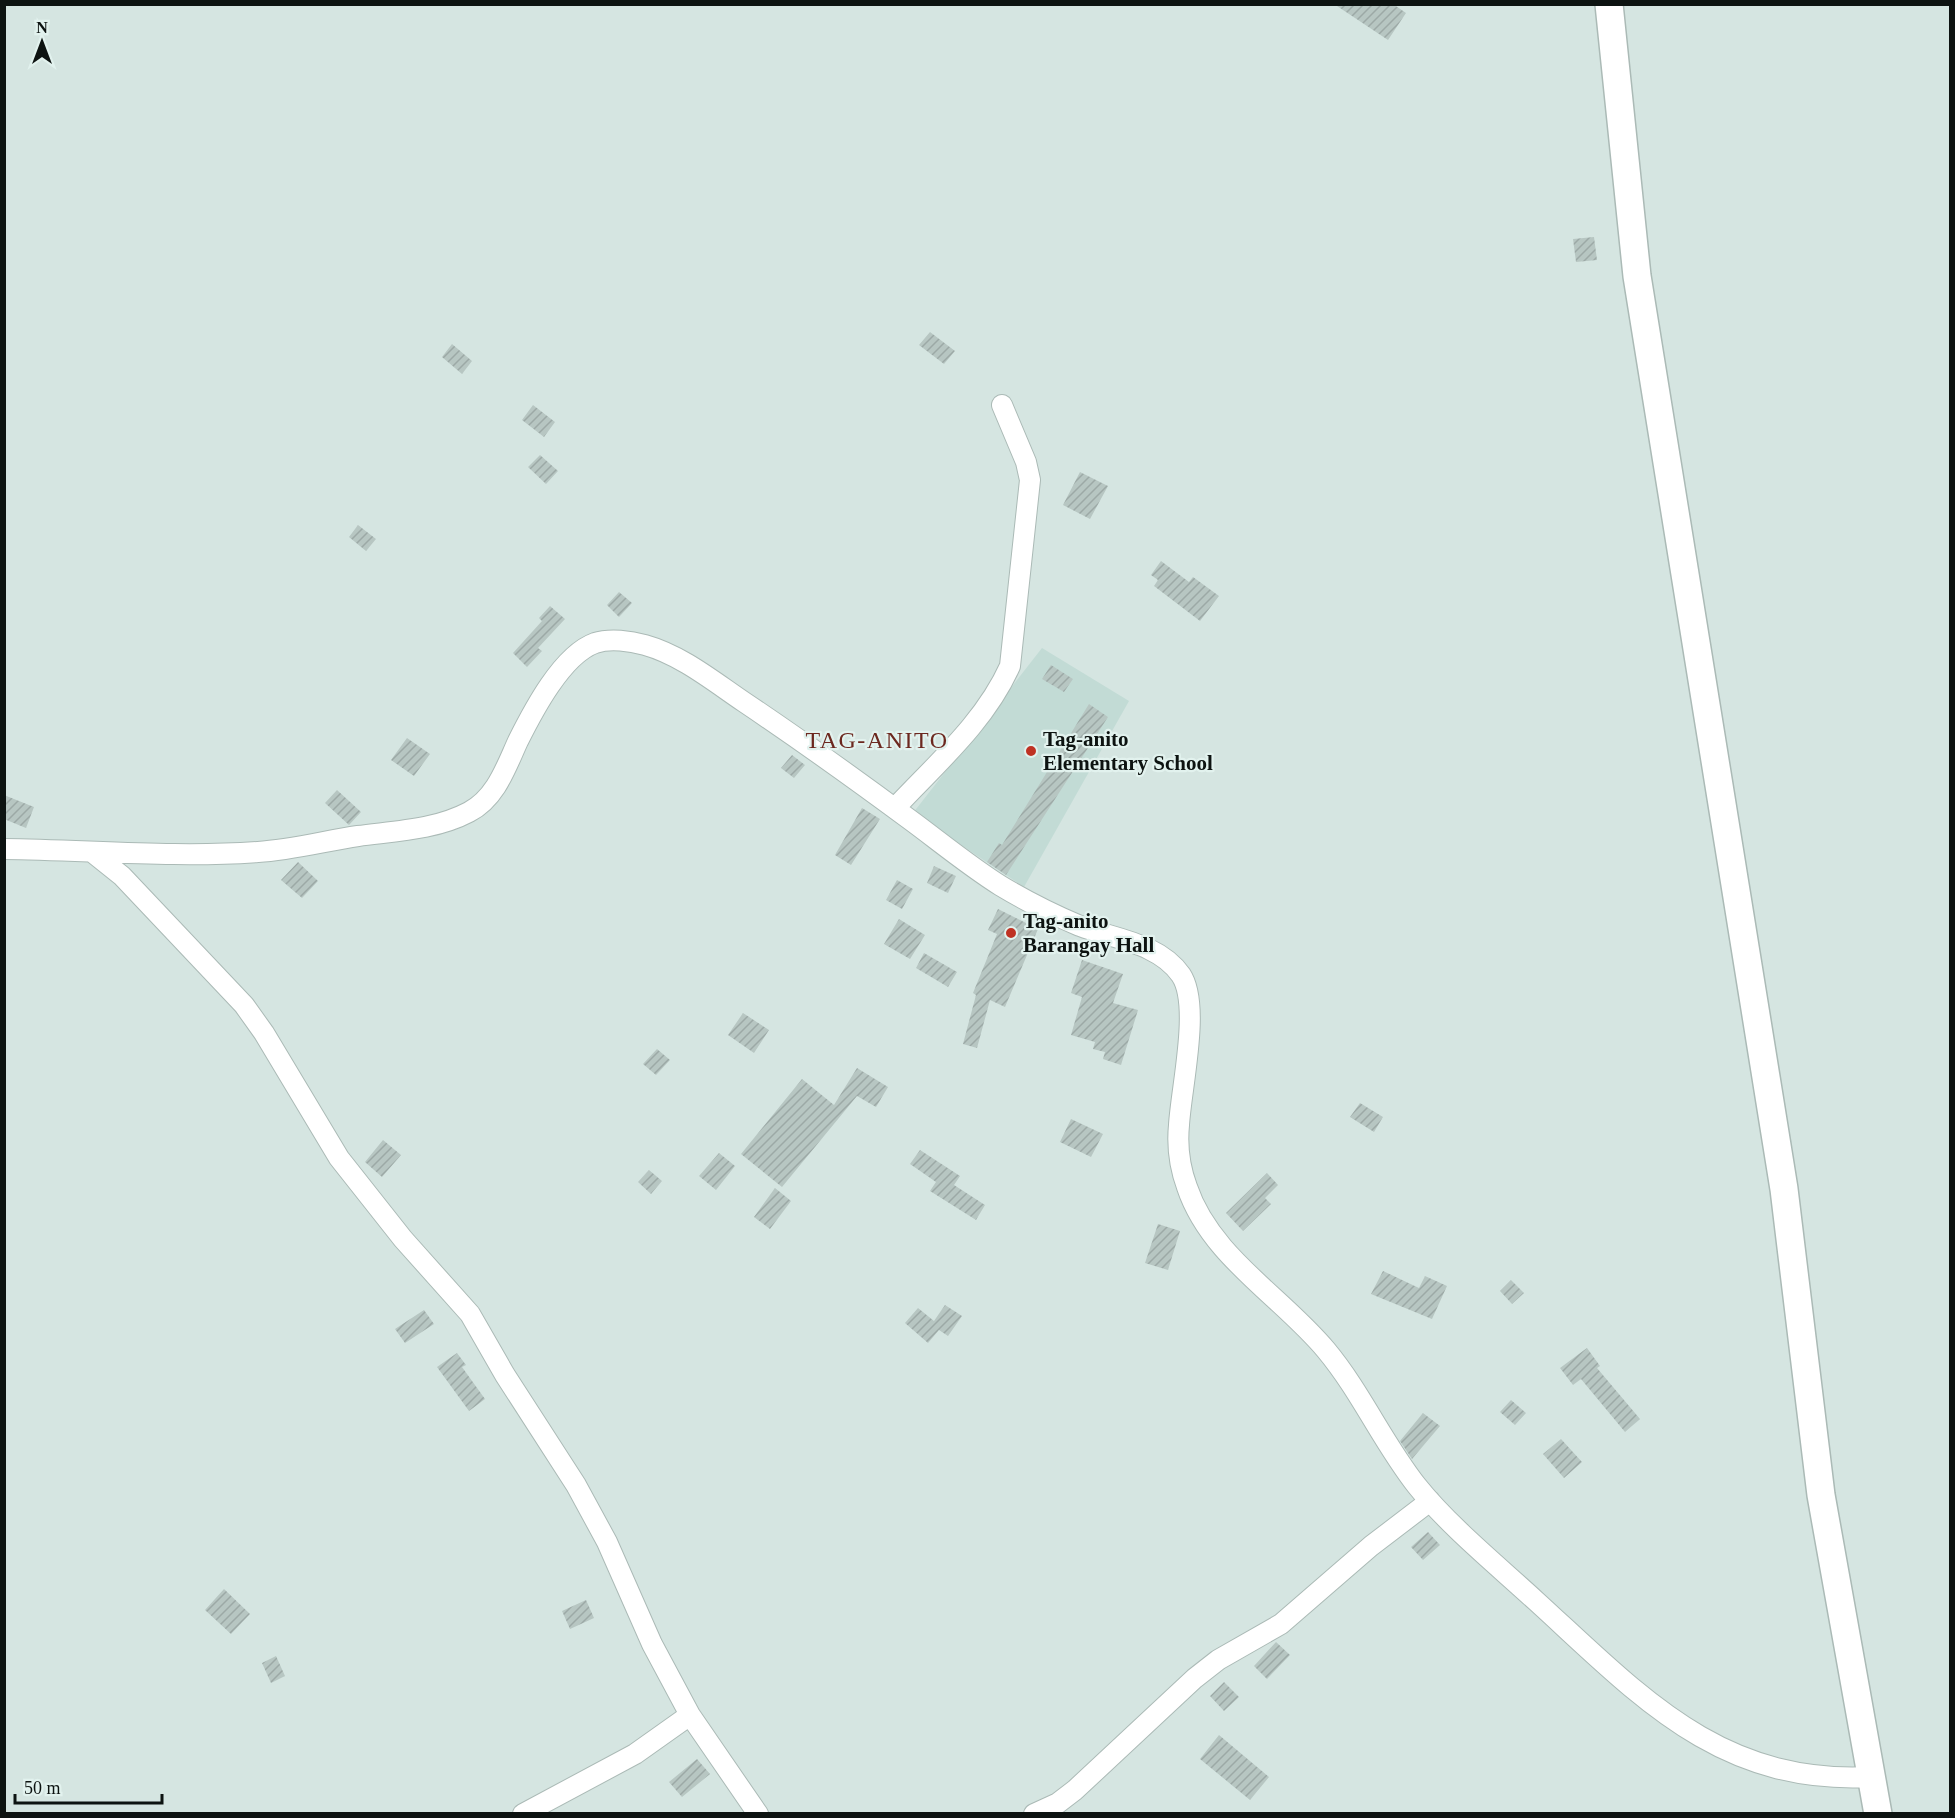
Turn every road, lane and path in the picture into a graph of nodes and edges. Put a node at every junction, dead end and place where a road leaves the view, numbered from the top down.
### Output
1 (1609, 4) edge
2 (1002, 405) dead end
3 (895, 808) junction
4 (4, 849) edge
5 (92, 852) junction
6 (1430, 1501) junction
7 (690, 1715) junction
8 (1871, 1777) junction
9 (523, 1814) edge
10 (758, 1814) edge
11 (1034, 1814) edge
12 (1878, 1814) edge

1 - 8 street
2 - 3 street
3 - 5 street
3 - 6 street
4 - 5 street
5 - 7 street
6 - 8 street
6 - 11 street
7 - 9 street
7 - 10 street
8 - 12 street

